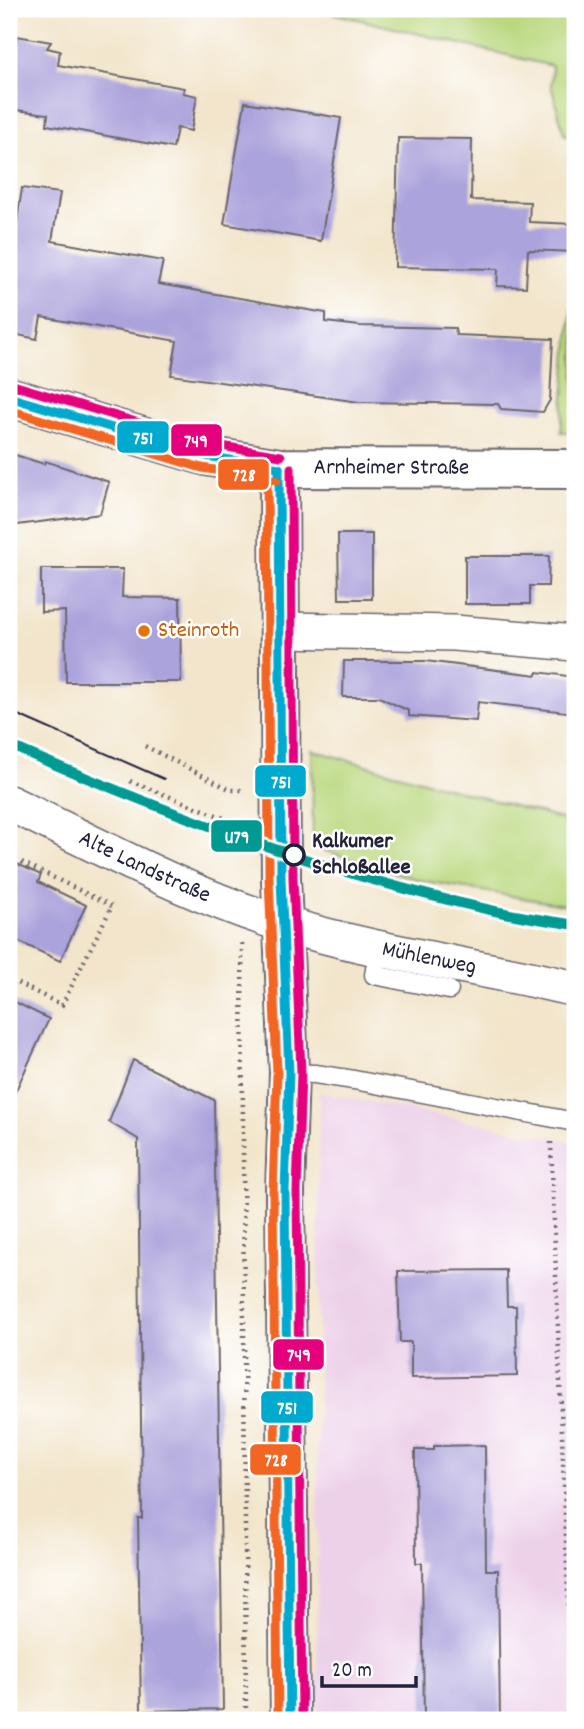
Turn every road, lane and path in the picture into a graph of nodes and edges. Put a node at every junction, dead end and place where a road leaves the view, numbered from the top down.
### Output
1 (9, 397) edge
2 (279, 468) junction
3 (575, 469) edge
4 (280, 629) junction
5 (575, 643) edge
6 (145, 747) dead end
7 (130, 781) dead end
8 (281, 791) junction
9 (9, 803) edge
10 (281, 840) junction
11 (9, 856) edge
12 (242, 910) junction
13 (283, 924) junction
14 (379, 947) junction
15 (9, 979) edge
16 (575, 989) edge
17 (449, 990) dead end
18 (289, 1073) junction
19 (550, 1117) junction
20 (575, 1122) edge
21 (572, 1701) dead end
22 (246, 1720) edge
23 (290, 1720) edge

1 - 2 main road, Arnheimer Straße
2 - 3 main road, Arnheimer Straße
2 - 4 main road
4 - 5 street
4 - 8 main road
6 - 8 path
7 - 10 path
8 - 10 main road
9 - 12 street, Alte Landstraße
10 - 13 main road
11 - 15 path
12 - 13 street, Alte Landstraße
12 - 22 path
13 - 14 street, Mühlenweg
13 - 18 main road
14 - 16 street, Mühlenweg
14 - 17 lane
18 - 19 lane
18 - 23 main road
19 - 20 lane
19 - 21 path

